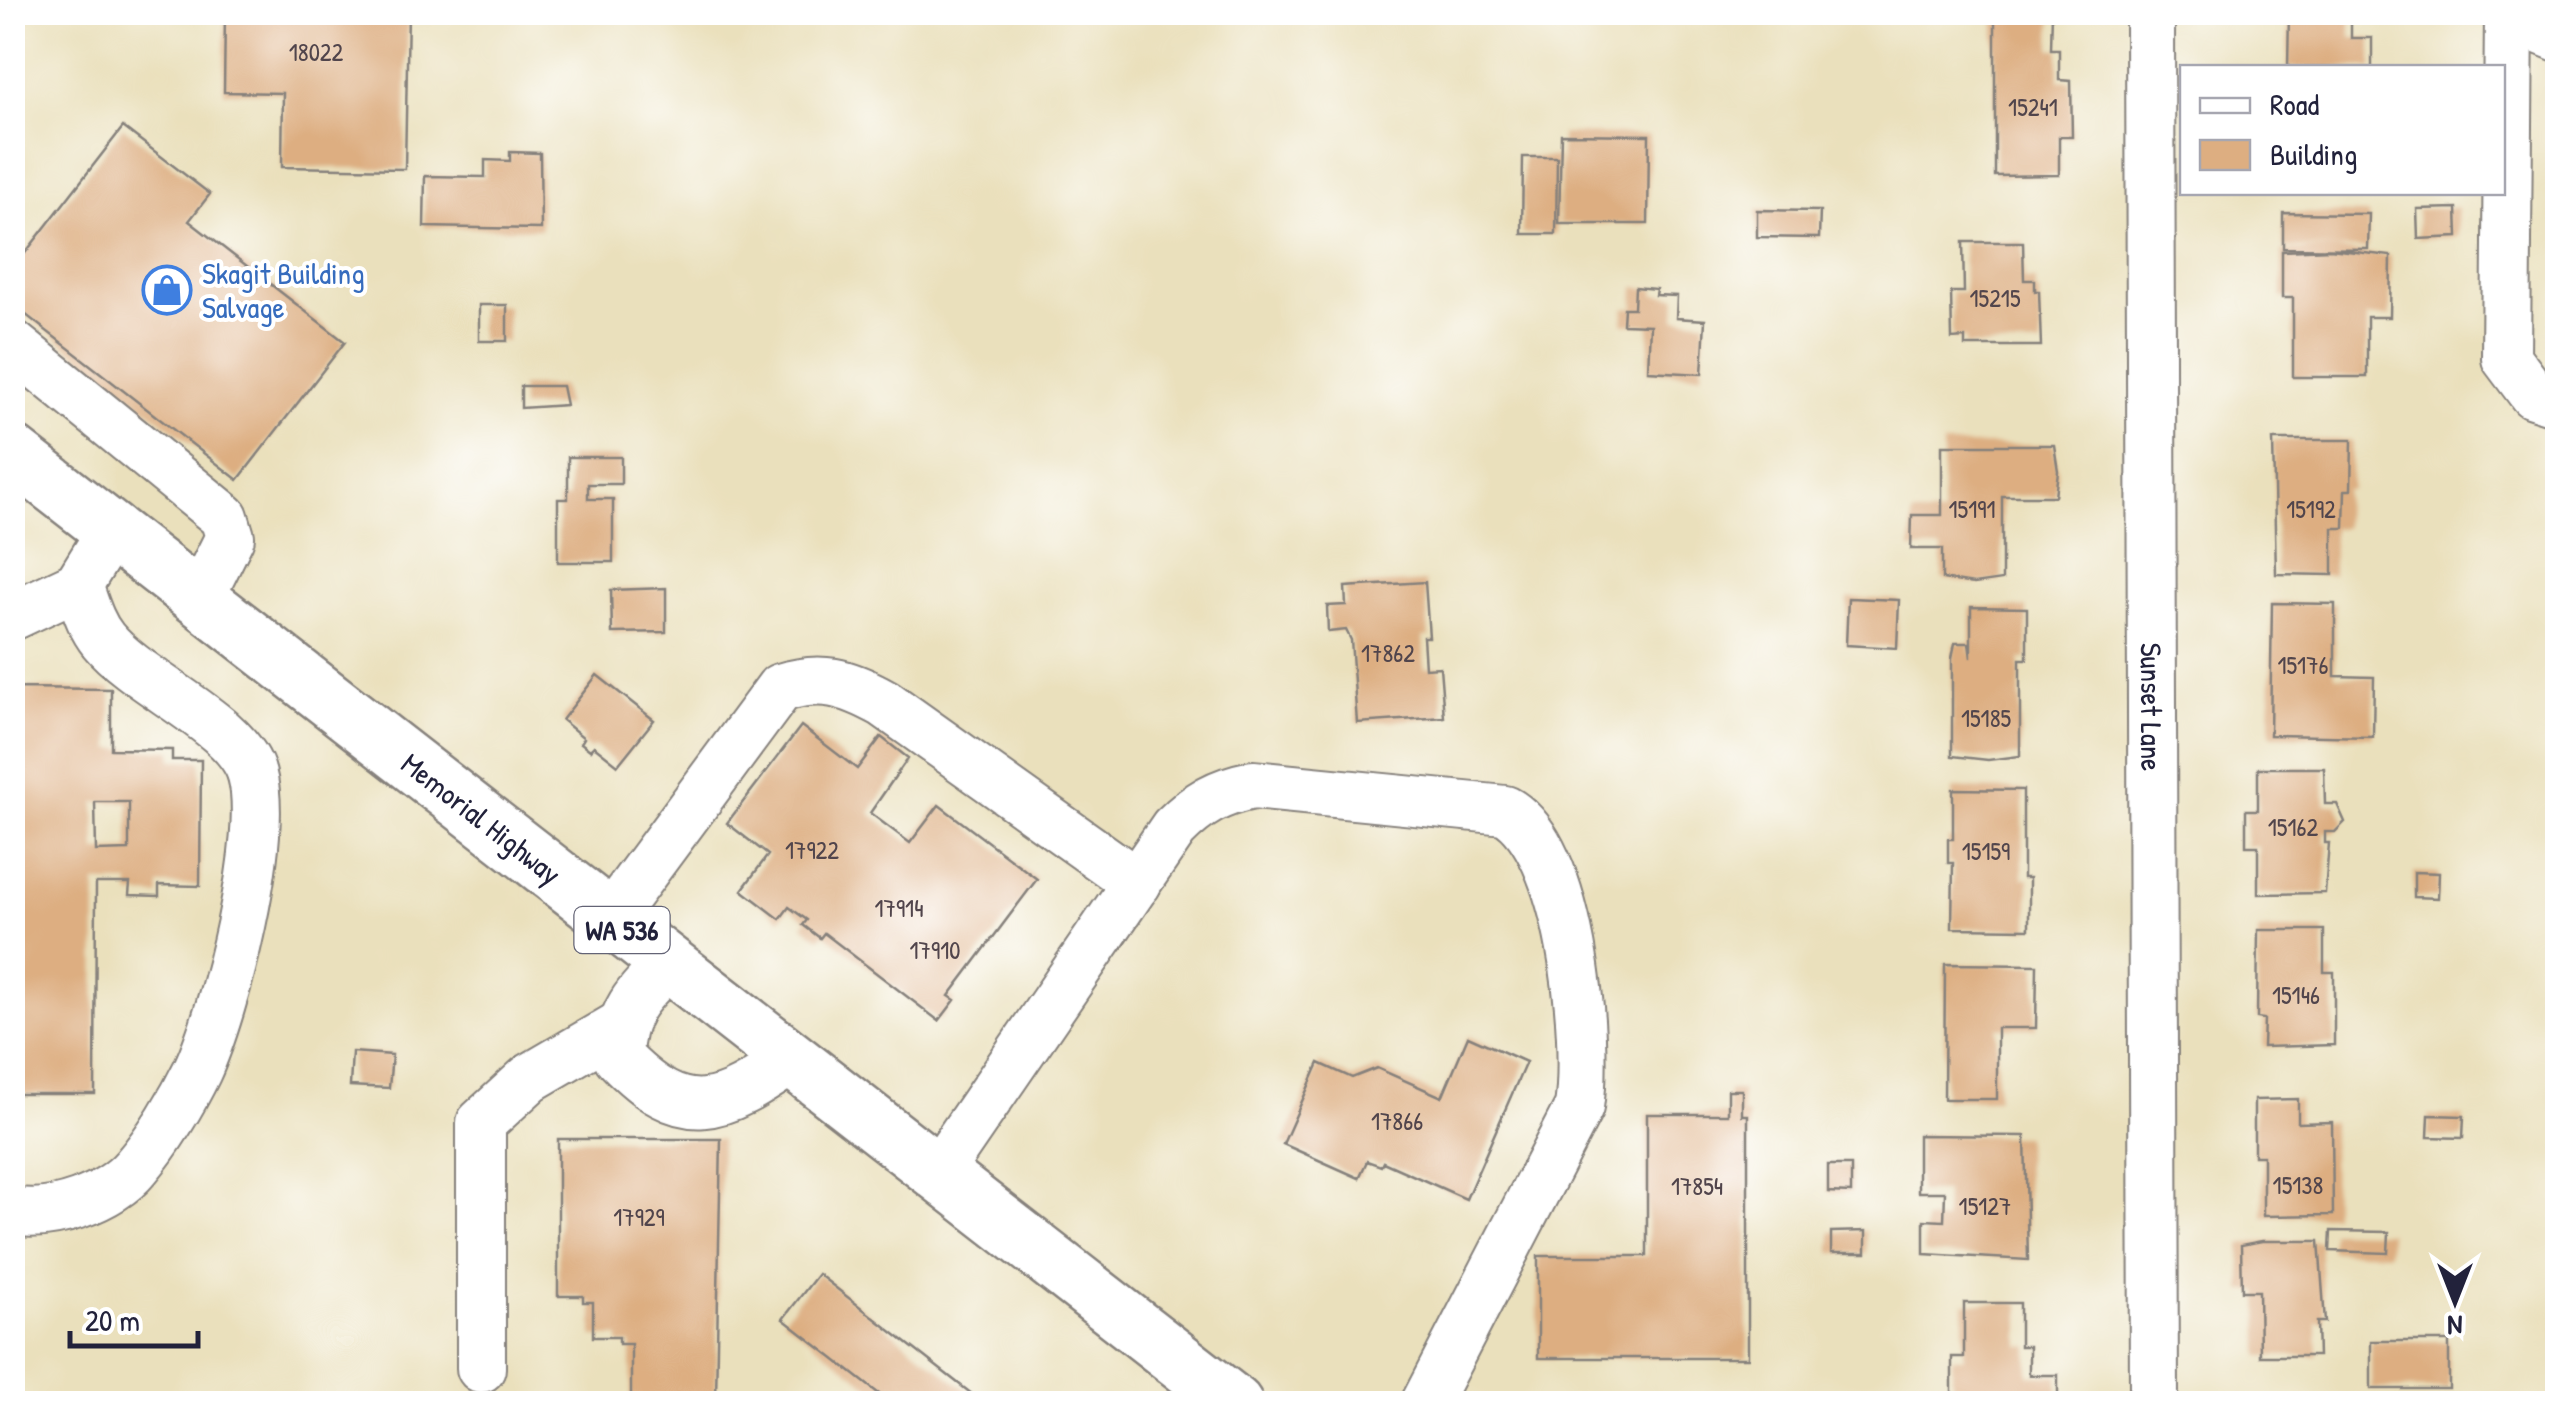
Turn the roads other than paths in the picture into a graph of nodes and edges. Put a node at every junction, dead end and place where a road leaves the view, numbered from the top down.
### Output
1 (2150, 12) edge
2 (2510, 15) edge
3 (2558, 37) edge
4 (12, 344) edge
5 (2558, 402) edge
6 (12, 452) edge
7 (112, 530) junction
8 (78, 585) junction
9 (200, 599) junction
10 (12, 616) edge
11 (1137, 882) junction
12 (609, 919) junction
13 (668, 966) junction
14 (619, 1026) junction
15 (790, 1061) junction
16 (936, 1175) junction
17 (12, 1212) edge
18 (482, 1368) dead end
19 (1235, 1404) edge
20 (1425, 1404) edge
21 (2154, 1404) edge

1 - 21 street, Sunset Lane
2 - 3 street
2 - 5 street
4 - 9 street
6 - 7 main road, Memorial Highway / WA 536
7 - 8 street
7 - 9 main road, Memorial Highway / WA 536
8 - 10 street
8 - 17 street
9 - 12 main road, Memorial Highway / WA 536
11 - 12 street
11 - 16 street
11 - 20 street
12 - 13 main road, Memorial Highway / WA 536
13 - 14 street
13 - 15 main road, Memorial Highway / WA 536
14 - 15 street
14 - 18 street
15 - 16 main road, Memorial Highway / WA 536
16 - 19 main road, Memorial Highway / WA 536

